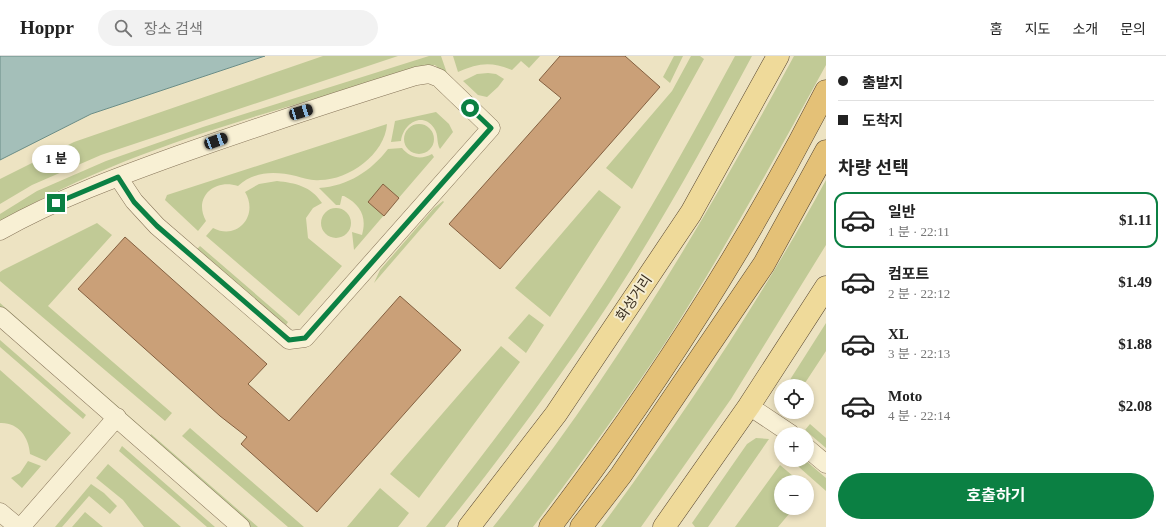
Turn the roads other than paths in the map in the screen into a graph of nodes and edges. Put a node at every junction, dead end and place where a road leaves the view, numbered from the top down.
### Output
1 (778, 56) edge
2 (826, 91) edge
3 (826, 151) edge
4 (118, 177) junction
5 (0, 231) edge
6 (826, 286) edge
7 (0, 316) edge
8 (749, 406) junction
9 (117, 417) junction
10 (780, 427) edge
11 (814, 454) edge
12 (826, 464) edge
13 (0, 512) edge
14 (19, 527) edge
15 (241, 527) edge
16 (469, 527) edge
17 (550, 527) edge
18 (581, 527) edge
19 (664, 527) edge

1 - 16 main road, 화성거리
2 - 17 highway
3 - 18 highway
4 - 4 street
4 - 5 street
6 - 8 main road
7 - 9 street
8 - 10 street
8 - 19 main road
9 - 14 street
9 - 15 street
11 - 12 street
13 - 14 street

